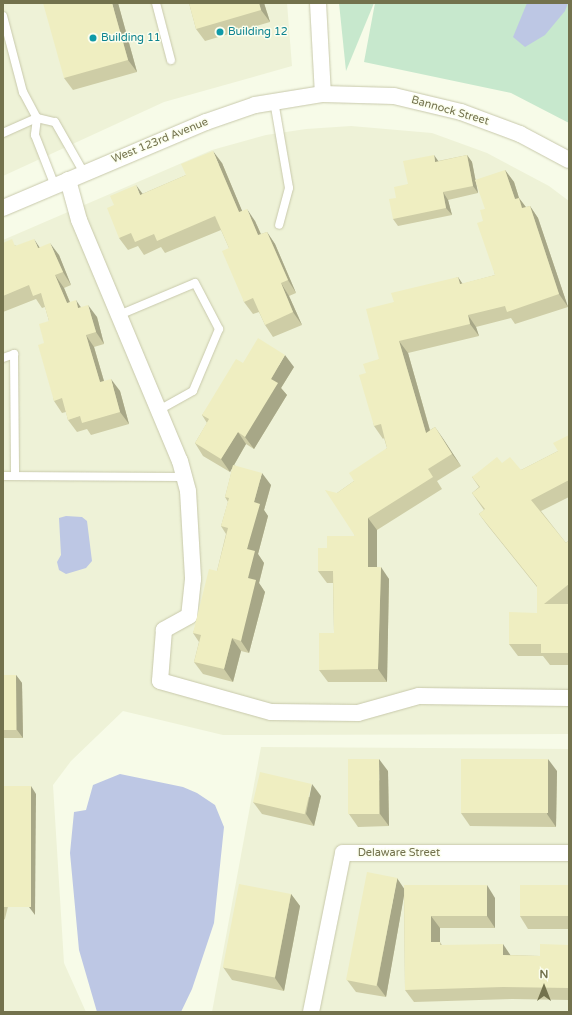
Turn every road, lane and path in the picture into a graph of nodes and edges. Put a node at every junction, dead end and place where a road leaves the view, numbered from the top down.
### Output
1 (156, 3) edge
2 (318, 3) edge
3 (3, 16) edge
4 (171, 60) dead end
5 (323, 94) junction
6 (274, 101) junction
7 (37, 118) junction
8 (3, 133) edge
9 (569, 160) edge
10 (84, 173) junction
11 (61, 183) junction
12 (3, 208) edge
13 (279, 225) dead end
14 (119, 315) junction
15 (3, 358) edge
16 (159, 410) junction
17 (3, 476) edge
18 (15, 476) junction
19 (182, 477) junction
20 (569, 698) edge
21 (569, 853) edge
22 (311, 1012) edge

1 - 4 lane
2 - 5 street
3 - 7 lane
5 - 6 street, West 123rd Avenue
5 - 9 street, Bannock Street
6 - 10 street, West 123rd Avenue
6 - 13 lane
7 - 8 lane
7 - 10 lane
7 - 11 lane
10 - 11 street, West 123rd Avenue
11 - 12 street, West 123rd Avenue
11 - 14 street
14 - 16 street
14 - 16 lane
15 - 18 lane
16 - 19 street
17 - 18 lane
18 - 19 lane
19 - 20 street
21 - 22 street, Delaware Street

